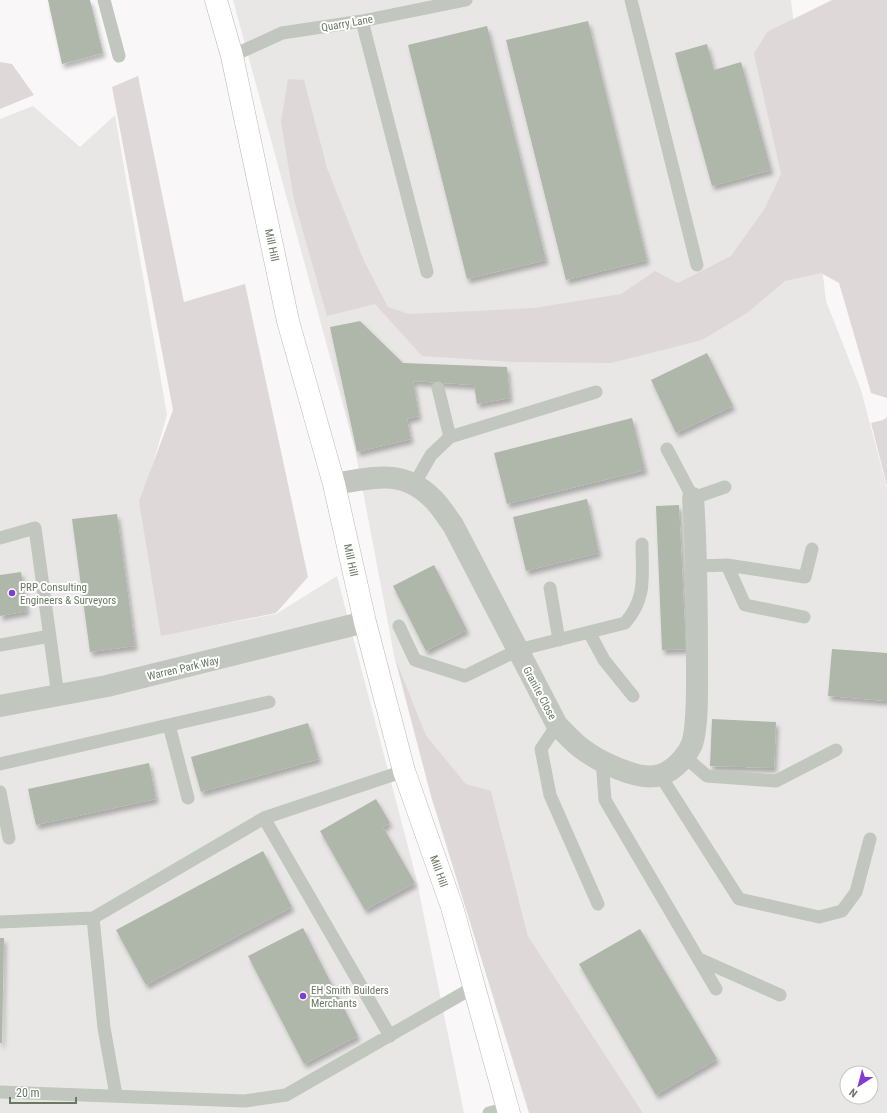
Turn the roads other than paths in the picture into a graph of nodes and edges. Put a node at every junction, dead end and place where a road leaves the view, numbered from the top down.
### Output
1 (104, 0) edge
2 (216, 0) edge
3 (466, 0) edge
4 (631, 0) edge
5 (362, 20) junction
6 (119, 56) dead end
7 (232, 56) junction
8 (697, 265) dead end
9 (427, 272) dead end
10 (438, 388) dead end
11 (596, 392) dead end
12 (450, 437) junction
13 (667, 449) dead end
14 (415, 483) junction
15 (334, 484) junction
16 (725, 487) dead end
17 (693, 498) junction
18 (0, 538) edge
19 (642, 544) dead end
20 (812, 549) dead end
21 (727, 565) junction
22 (698, 566) junction
23 (550, 588) dead end
24 (804, 617) dead end
25 (365, 622) junction
26 (399, 626) dead end
27 (589, 632) junction
28 (50, 636) junction
29 (559, 640) junction
30 (0, 645) edge
31 (518, 650) junction
32 (58, 696) junction
33 (633, 696) dead end
34 (269, 702) dead end
35 (0, 706) edge
36 (169, 725) junction
37 (557, 725) junction
38 (836, 750) dead end
39 (685, 757) junction
40 (602, 760) junction
41 (0, 764) edge
42 (404, 771) junction
43 (660, 775) junction
44 (0, 792) edge
45 (188, 798) dead end
46 (264, 818) junction
47 (9, 838) dead end
48 (870, 839) dead end
49 (598, 904) dead end
50 (94, 918) junction
51 (0, 922) edge
52 (699, 959) junction
53 (474, 987) junction
54 (716, 989) dead end
55 (780, 995) dead end
56 (390, 1036) junction
57 (0, 1092) edge
58 (116, 1095) junction
59 (502, 1111) edge

1 - 6 lane
2 - 7 main road, Mill Hill
3 - 5 lane, Quarry Lane
4 - 8 lane
5 - 7 lane, Quarry Lane
5 - 9 lane
7 - 15 main road, Mill Hill
10 - 12 lane
11 - 12 lane
12 - 14 lane
13 - 17 lane
14 - 15 street, Granite Close
14 - 31 street, Granite Close
15 - 25 main road, Mill Hill
16 - 17 lane
17 - 22 street
18 - 28 lane
19 - 27 lane
20 - 21 lane
21 - 22 lane
21 - 24 lane
22 - 39 street
23 - 29 lane
25 - 32 street, Warren Park Way
25 - 42 main road, Mill Hill
26 - 31 lane
27 - 29 lane
27 - 33 lane
28 - 30 lane
28 - 32 lane
29 - 31 lane
31 - 37 street, Granite Close
32 - 35 street, Warren Park Way
34 - 36 lane
36 - 41 lane
36 - 45 lane
37 - 40 street, Granite Close
37 - 49 lane
38 - 39 lane
39 - 43 street
40 - 43 street, Granite Close
40 - 52 lane
42 - 46 lane
42 - 53 main road, Mill Hill
43 - 48 lane
44 - 47 lane
46 - 50 lane
46 - 56 lane
50 - 51 lane
50 - 58 lane
52 - 54 lane
52 - 55 lane
53 - 56 lane
53 - 59 main road, Mill Hill
56 - 58 lane
57 - 58 lane

